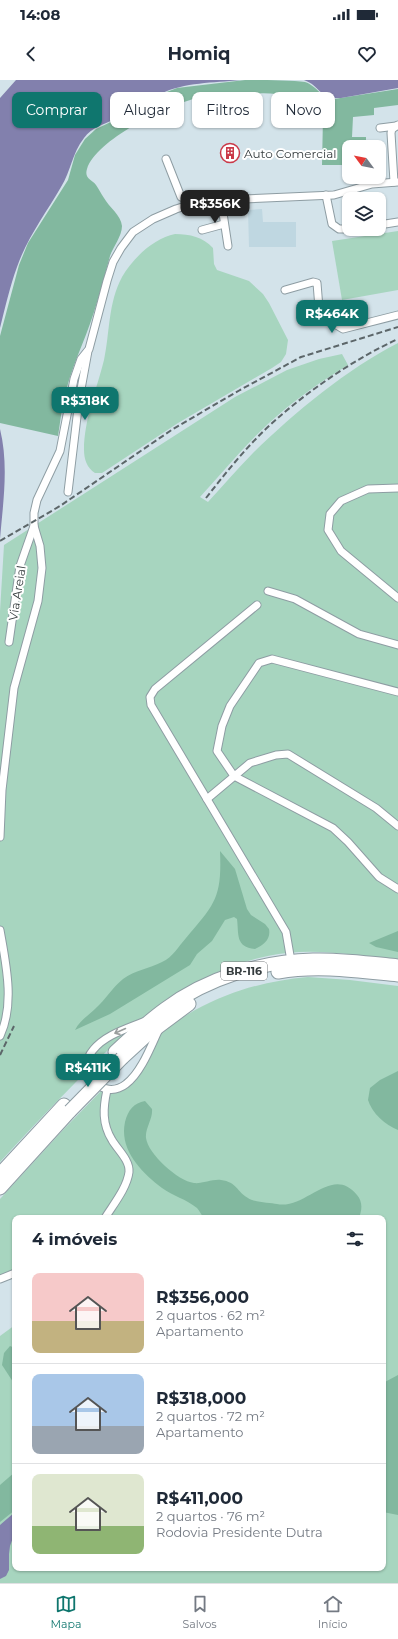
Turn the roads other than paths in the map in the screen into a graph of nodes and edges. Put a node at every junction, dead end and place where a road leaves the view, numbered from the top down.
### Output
1 (397, 125) edge
2 (380, 128) dead end
3 (393, 136) edge
4 (166, 159) dead end
5 (396, 182) edge
6 (326, 196) junction
7 (221, 200) junction
8 (202, 202) junction
9 (398, 222) edge
10 (224, 224) junction
11 (386, 224) edge
12 (342, 229) edge
13 (202, 230) dead end
14 (228, 246) dead end
15 (285, 290) dead end
16 (398, 315) edge
17 (89, 349) junction
18 (398, 488) edge
19 (68, 492) dead end
20 (34, 526) junction
21 (268, 591) dead end
22 (398, 598) edge
23 (257, 605) dead end
24 (9, 642) dead end
25 (398, 645) edge
26 (398, 692) edge
27 (234, 776) junction
28 (207, 799) junction
29 (398, 826) edge
30 (0, 837) edge
31 (398, 889) edge
32 (0, 930) edge
33 (290, 961) junction
34 (398, 966) edge
35 (398, 975) edge
36 (160, 1019) junction
37 (0, 1036) edge
38 (107, 1090) junction
39 (67, 1108) junction
40 (0, 1174) edge
41 (0, 1188) edge
42 (106, 1215) edge
43 (12, 1274) edge
44 (0, 1280) edge

1 - 2 street
1 - 3 street
3 - 5 street
4 - 8 street
5 - 6 street
6 - 7 street
6 - 12 street
7 - 8 street
7 - 10 street
8 - 17 street
9 - 11 street
10 - 13 street
10 - 14 street
15 - 16 street
17 - 19 street
17 - 20 street
18 - 22 street
20 - 24 street, Via Areial
20 - 30 street
21 - 25 street
23 - 28 street
26 - 27 street
27 - 28 street
27 - 29 street
27 - 31 street
28 - 33 street
32 - 37 street
33 - 34 highway, BR-116
33 - 36 highway, BR-116
35 - 36 highway, BR-116
36 - 38 street
36 -> 38 street
36 - 39 highway, BR-116
38 - 42 street
39 - 40 highway, BR-116
39 - 41 highway, BR-116
43 - 44 street

